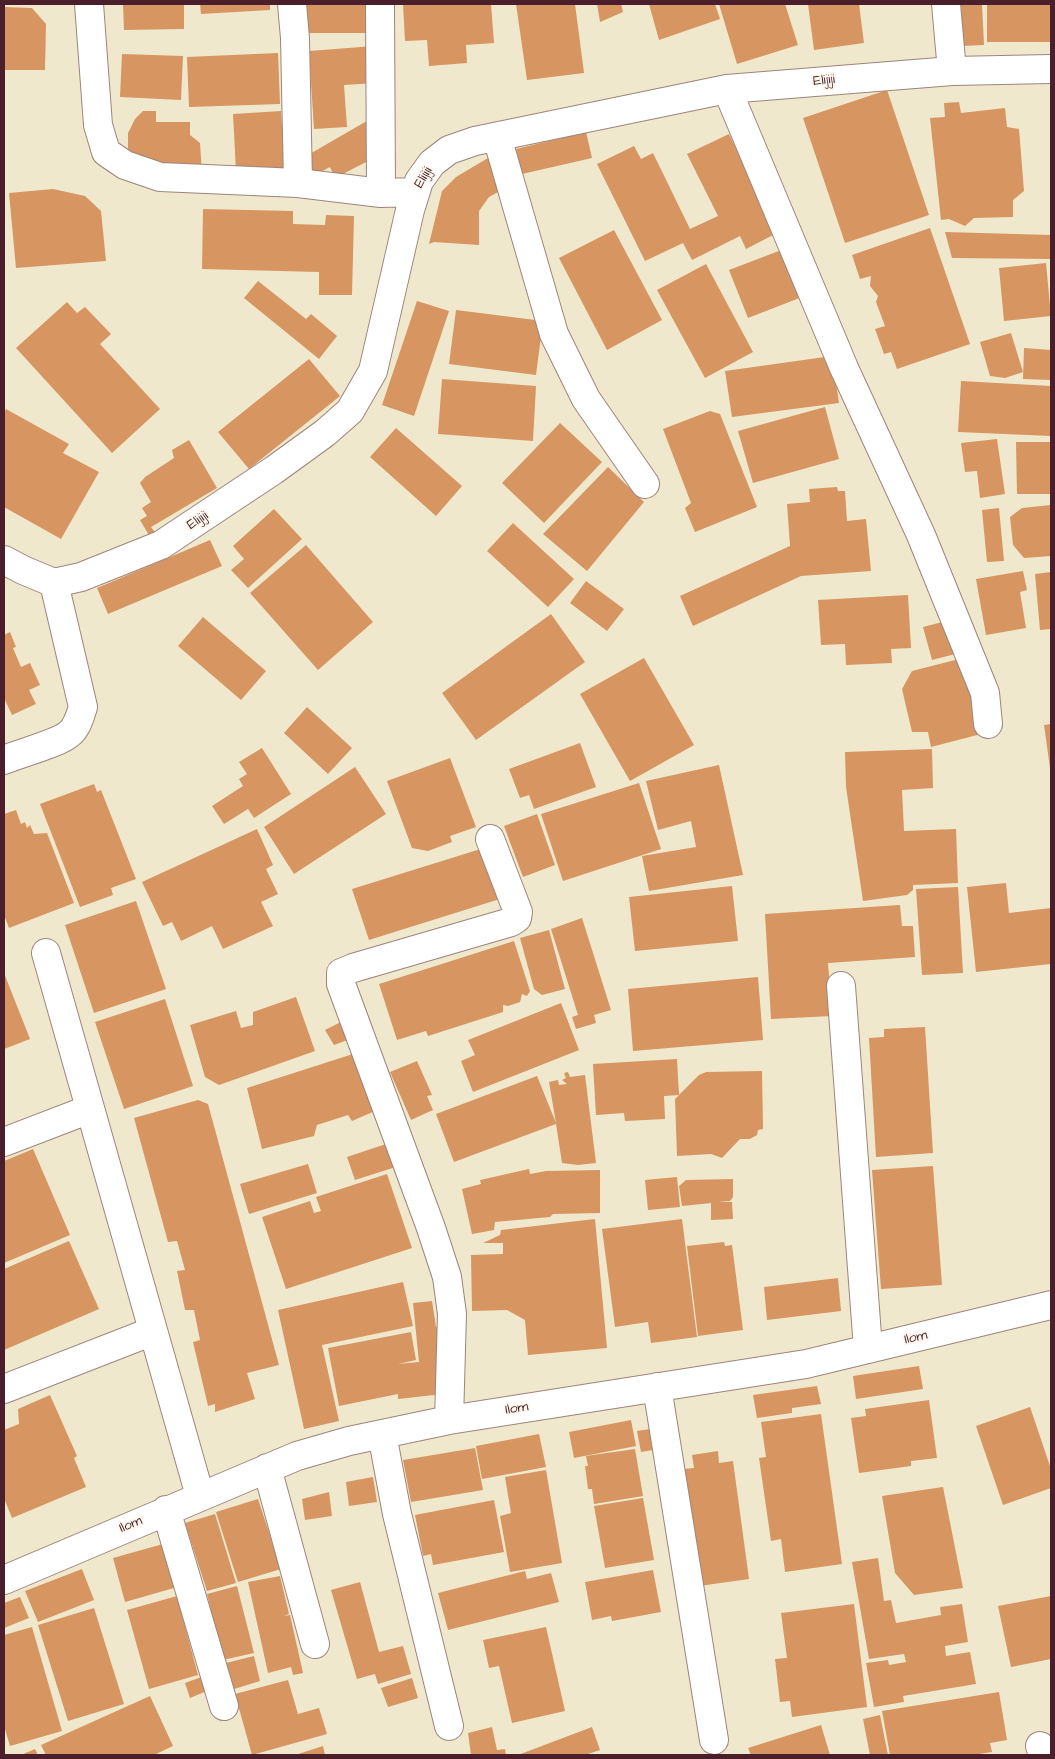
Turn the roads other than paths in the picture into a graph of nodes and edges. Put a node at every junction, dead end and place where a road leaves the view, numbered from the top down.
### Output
1 (90, 4) edge
2 (292, 4) edge
3 (380, 4) edge
4 (946, 4) edge
5 (1051, 69) edge
6 (952, 71) junction
7 (727, 90) junction
8 (497, 137) junction
9 (298, 183) junction
10 (415, 192) junction
11 (381, 193) junction
12 (645, 484) dead end
13 (4, 560) edge
14 (54, 582) junction
15 (988, 724) dead end
16 (4, 760) edge
17 (490, 839) dead end
18 (46, 953) dead end
19 (841, 986) dead end
20 (90, 1108) junction
21 (4, 1142) edge
22 (1051, 1306) edge
23 (153, 1331) junction
24 (868, 1350) junction
25 (657, 1387) junction
26 (4, 1389) edge
27 (450, 1420) junction
28 (382, 1434) junction
29 (267, 1468) junction
30 (200, 1496) junction
31 (166, 1510) junction
32 (4, 1580) edge
33 (315, 1644) dead end
34 (224, 1706) dead end
35 (450, 1726) dead end
36 (714, 1740) dead end

1 - 9 street
2 - 9 street
3 - 11 street
4 - 6 street
5 - 6 street, Elijiji
6 - 7 street, Elijiji
7 - 8 street, Elijiji
7 - 15 street
8 - 10 street, Elijiji
8 - 12 street
9 - 11 street
10 - 11 street
10 - 14 street, Elijiji
13 - 14 street
14 - 16 street
17 - 27 street
18 - 20 street
19 - 24 street
20 - 21 street
20 - 23 street
22 - 24 street, Ilom
23 - 26 street
23 - 30 street
24 - 25 street, Ilom
25 - 27 street, Ilom
25 - 36 street
27 - 28 street, Ilom
28 - 29 street, Ilom
28 - 35 street
29 - 30 street, Ilom
29 - 33 street
30 - 31 street, Ilom
31 - 32 street, Ilom
31 - 34 street

